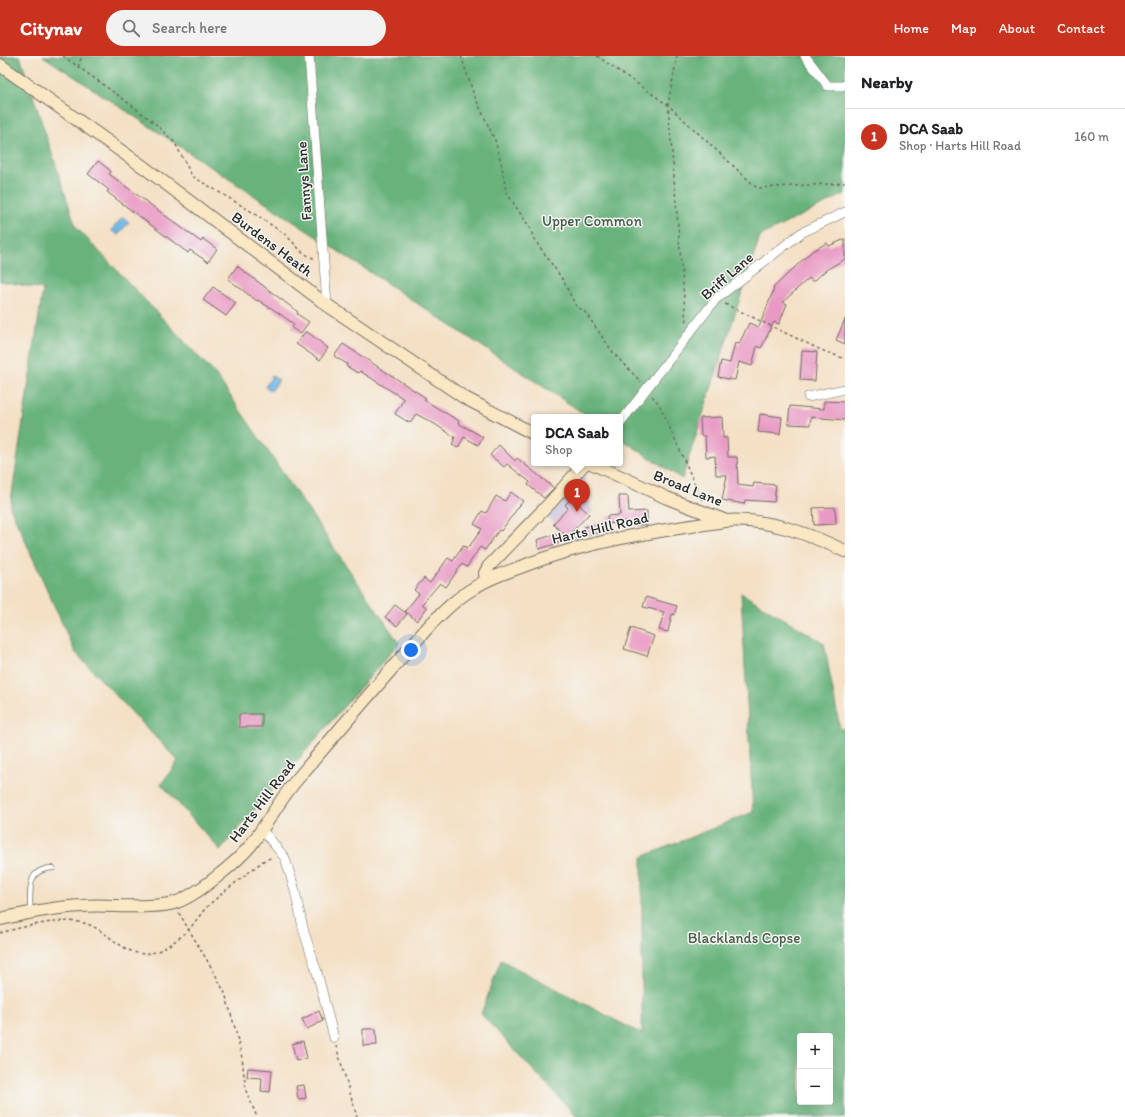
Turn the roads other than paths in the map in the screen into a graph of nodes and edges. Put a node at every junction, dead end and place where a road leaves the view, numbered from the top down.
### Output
1 (310, 56) edge
2 (805, 56) edge
3 (0, 65) edge
4 (845, 85) edge
5 (845, 212) edge
6 (327, 305) junction
7 (845, 389) edge
8 (808, 397) dead end
9 (623, 419) edge
10 (531, 432) edge
11 (582, 466) edge
12 (598, 466) edge
13 (725, 521) junction
14 (845, 551) edge
15 (486, 581) junction
16 (261, 830) junction
17 (53, 868) dead end
18 (30, 912) junction
19 (0, 919) edge
20 (334, 1038) road end

1 - 6 street, Fannys Lane
2 - 4 street
3 - 6 street, Burdens Heath
5 - 9 street, Briff Lane
6 - 10 street, Burdens Heath
7 - 8 street
11 - 15 street, Harts Hill Road
12 - 13 street, Broad Lane
13 - 14 street, Broad Lane
13 - 15 street, Harts Hill Road
15 - 16 street, Harts Hill Road
16 - 18 street, Harts Hill Road
16 - 20 street
17 - 18 lane
18 - 19 street, Harts Hill Road

